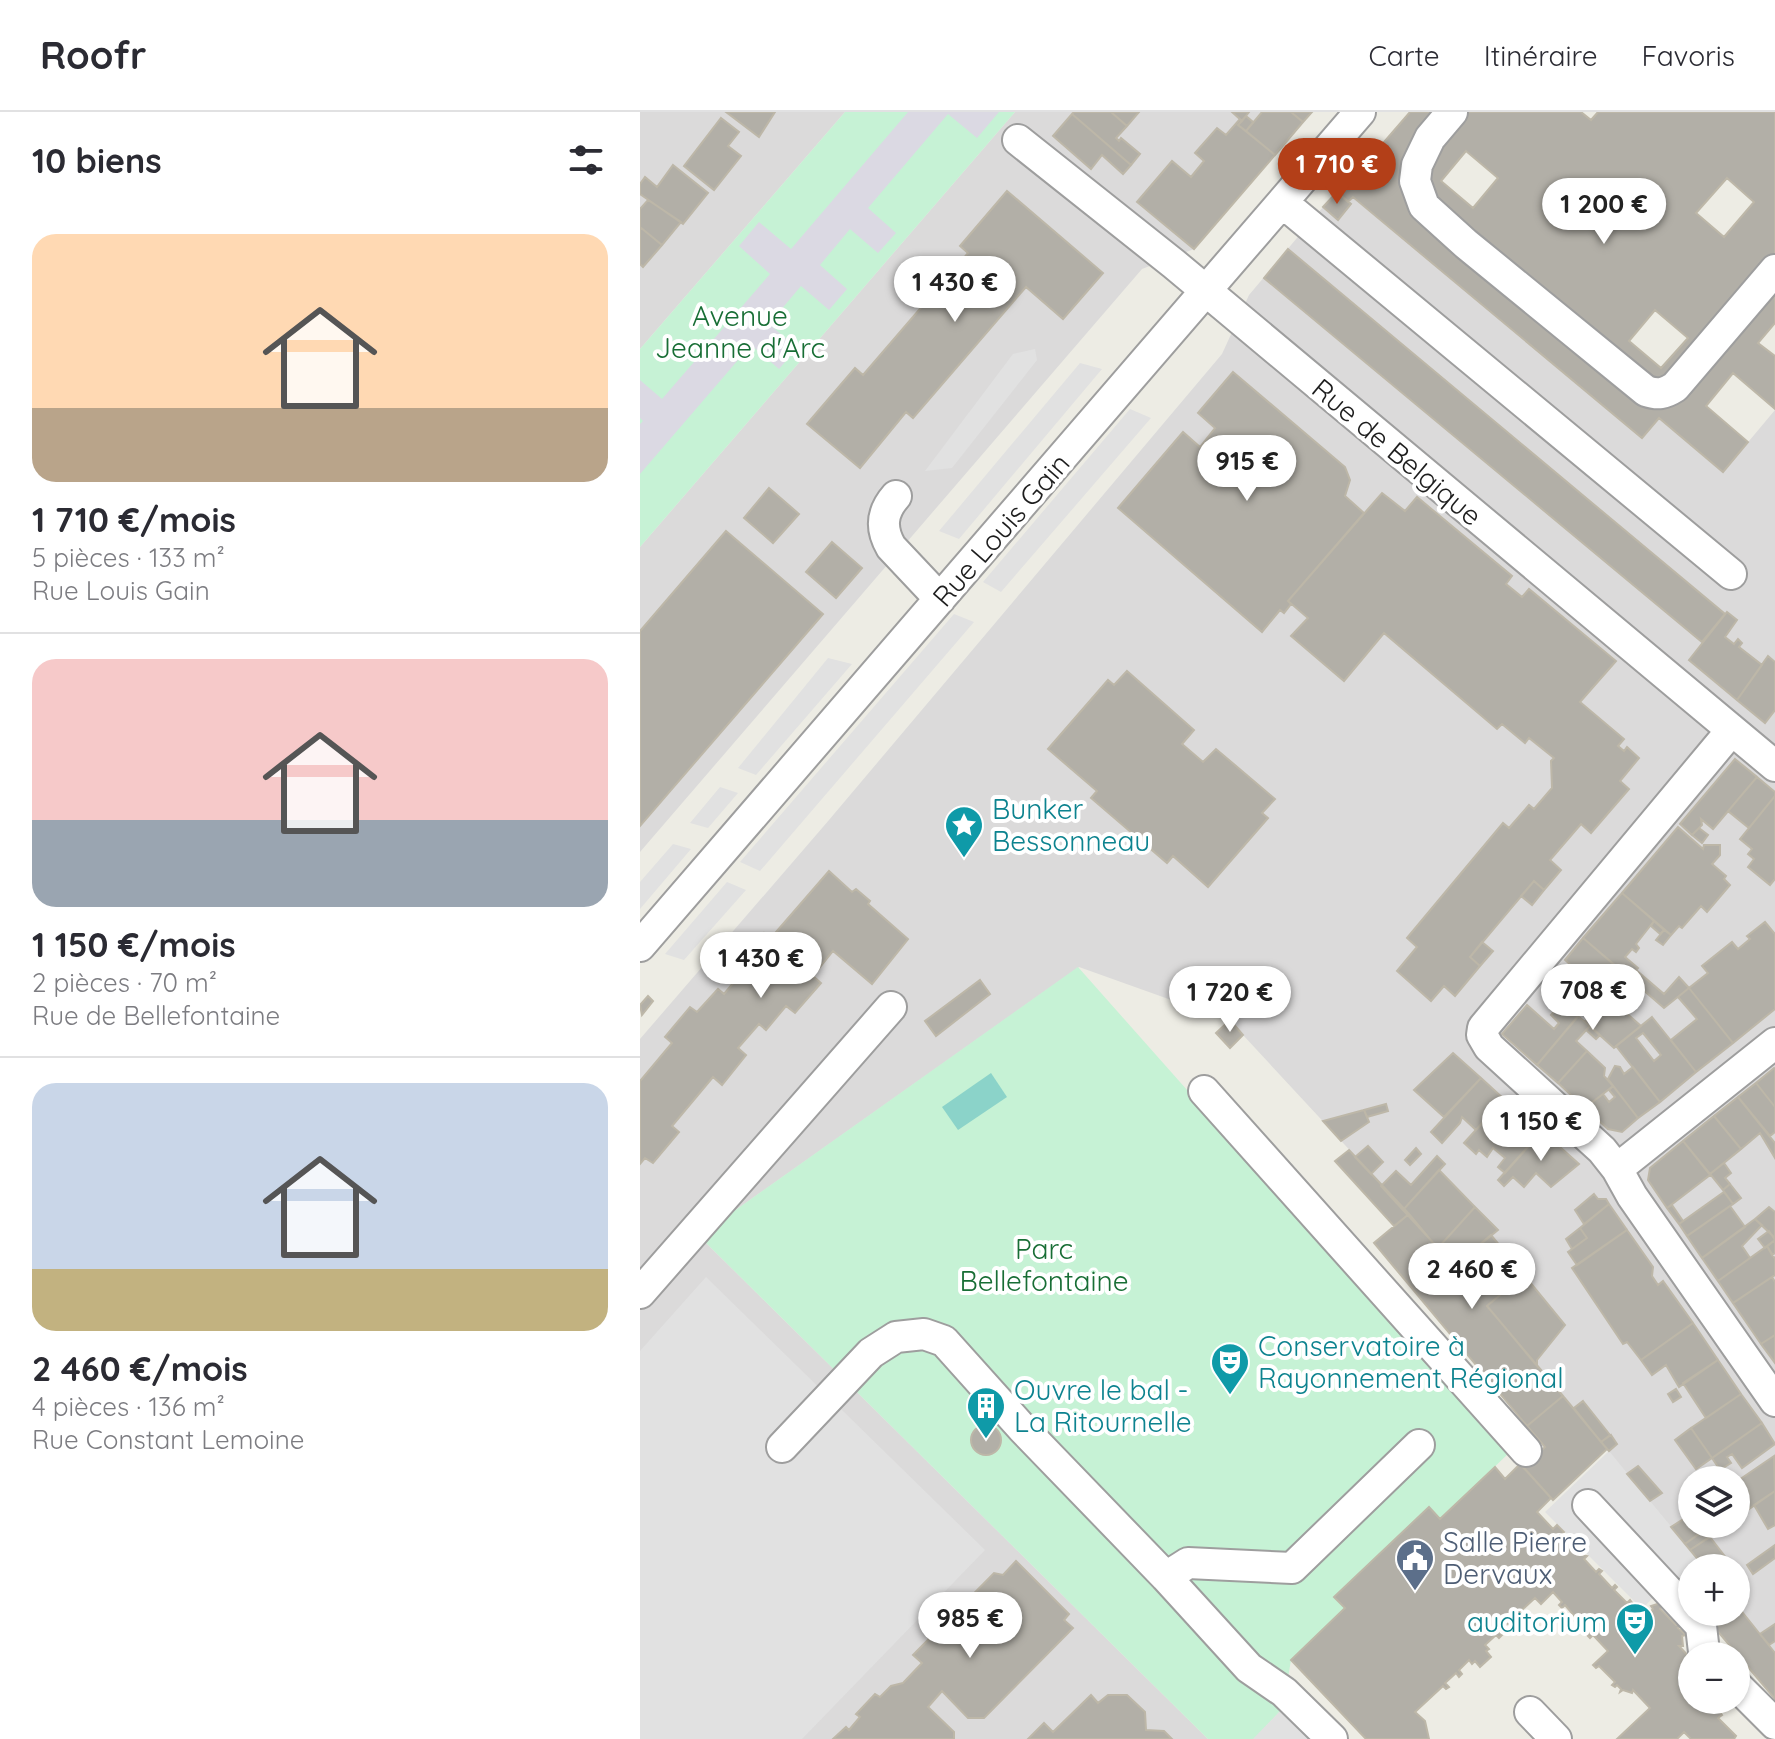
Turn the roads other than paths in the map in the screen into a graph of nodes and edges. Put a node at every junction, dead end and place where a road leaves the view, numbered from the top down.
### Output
1 (1360, 112) edge
2 (1452, 112) edge
3 (1018, 140) dead end
4 (1283, 203) junction
5 (1775, 270) edge
6 (1207, 293) junction
7 (896, 496) dead end
8 (1731, 574) dead end
9 (940, 599) junction
10 (1731, 731) junction
11 (1775, 766) edge
12 (640, 946) edge
13 (891, 1007) dead end
14 (1775, 1043) edge
15 (1204, 1091) dead end
16 (1617, 1169) junction
17 (640, 1293) edge
18 (1775, 1401) edge
19 (1419, 1445) dead end
20 (782, 1447) dead end
21 (1526, 1451) dead end
22 (1588, 1505) dead end
23 (1166, 1577) junction
24 (1703, 1642) edge
25 (1750, 1699) edge
26 (1530, 1712) dead end
27 (1775, 1724) edge
28 (1332, 1739) edge
29 (1556, 1739) edge

1 - 4 street, Rue Louis Gain
2 - 5 street
3 - 6 street, Rue de Belgique
4 - 6 street, Rue Louis Gain
4 - 8 street
6 - 9 street, Rue Louis Gain
6 - 10 street, Rue de Belgique
7 - 9 street
9 - 12 street, Rue Louis Gain
10 - 11 street, Rue de Belgique
10 - 16 street
13 - 17 street
14 - 16 street
15 - 21 street
16 - 18 street
19 - 23 street
20 - 23 street
22 - 24 street
23 - 28 street
25 - 27 street
26 - 29 street

